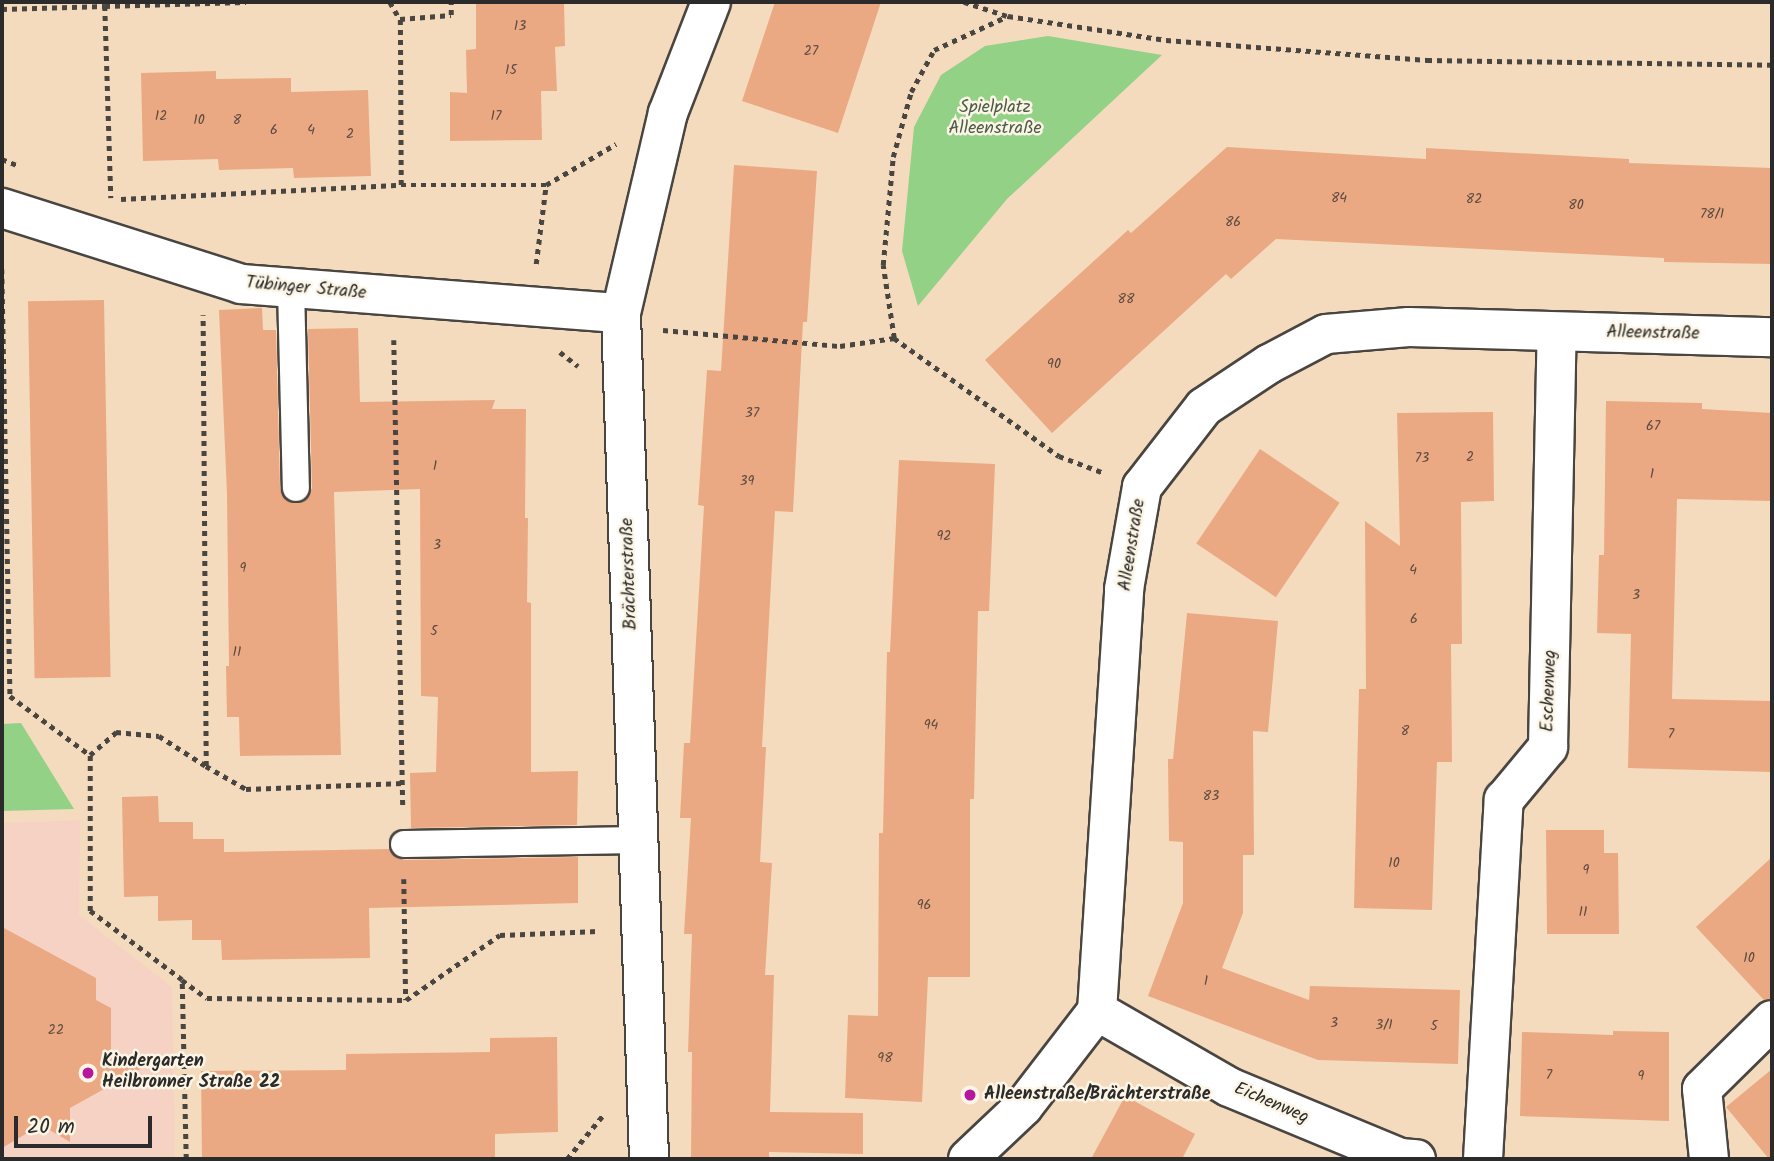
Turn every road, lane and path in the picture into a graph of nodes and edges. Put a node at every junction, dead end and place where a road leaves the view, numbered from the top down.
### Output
1 (246, 2) edge
2 (390, 2) edge
3 (451, 2) edge
4 (711, 2) edge
5 (964, 2) edge
6 (105, 6) junction
7 (2, 9) edge
8 (1008, 16) junction
9 (400, 19) junction
10 (1772, 65) edge
11 (668, 113) junction
12 (401, 185) junction
13 (546, 185) junction
14 (2, 208) edge
15 (2, 269) edge
16 (291, 288) junction
17 (531, 307) junction
18 (203, 310) dead end
19 (621, 313) junction
20 (394, 328) dead end
21 (1557, 332) junction
22 (1772, 337) edge
23 (894, 338) junction
24 (558, 351) dead end
25 (583, 379) dead end
26 (1142, 487) junction
27 (296, 488) dead end
28 (2, 681) edge
29 (9, 681) junction
30 (90, 755) junction
31 (206, 766) junction
32 (402, 783) junction
33 (639, 840) junction
34 (404, 844) junction
35 (602, 931) dead end
36 (182, 980) junction
37 (406, 1000) junction
38 (1097, 1011) junction
39 (1772, 1020) edge
40 (606, 1112) dead end
41 (186, 1159) edge
42 (567, 1159) edge
43 (649, 1159) edge
44 (968, 1159) edge
45 (1416, 1159) edge
46 (1483, 1159) edge
47 (1709, 1159) edge

1 - 6 path
2 - 9 path
3 - 9 path
4 - 11 street, Brächterstraße
5 - 8 path
6 - 7 path
6 - 12 path
8 - 10 path
8 - 23 path
9 - 12 path
11 - 13 path
11 - 19 street, Brächterstraße
12 - 13 path
13 - 17 path
14 - 16 street, Tübinger Straße
15 - 29 path
16 - 17 street, Tübinger Straße
16 - 27 lane
17 - 19 street, Tübinger Straße
18 - 31 path
19 - 23 path
19 - 33 street, Brächterstraße
20 - 32 path
21 - 22 street, Alleenstraße
21 - 26 street, Alleenstraße
21 - 46 street, Eschenweg
23 - 26 path
24 - 25 path
26 - 38 street, Alleenstraße
28 - 29 path
29 - 30 path
30 - 31 path
30 - 36 path
31 - 32 path
32 - 34 path
33 - 34 lane
33 - 43 street, Brächterstraße
34 - 37 path
35 - 37 path
36 - 37 path
36 - 41 path
38 - 44 street
38 - 45 street, Eichenweg
39 - 47 street
40 - 42 path

